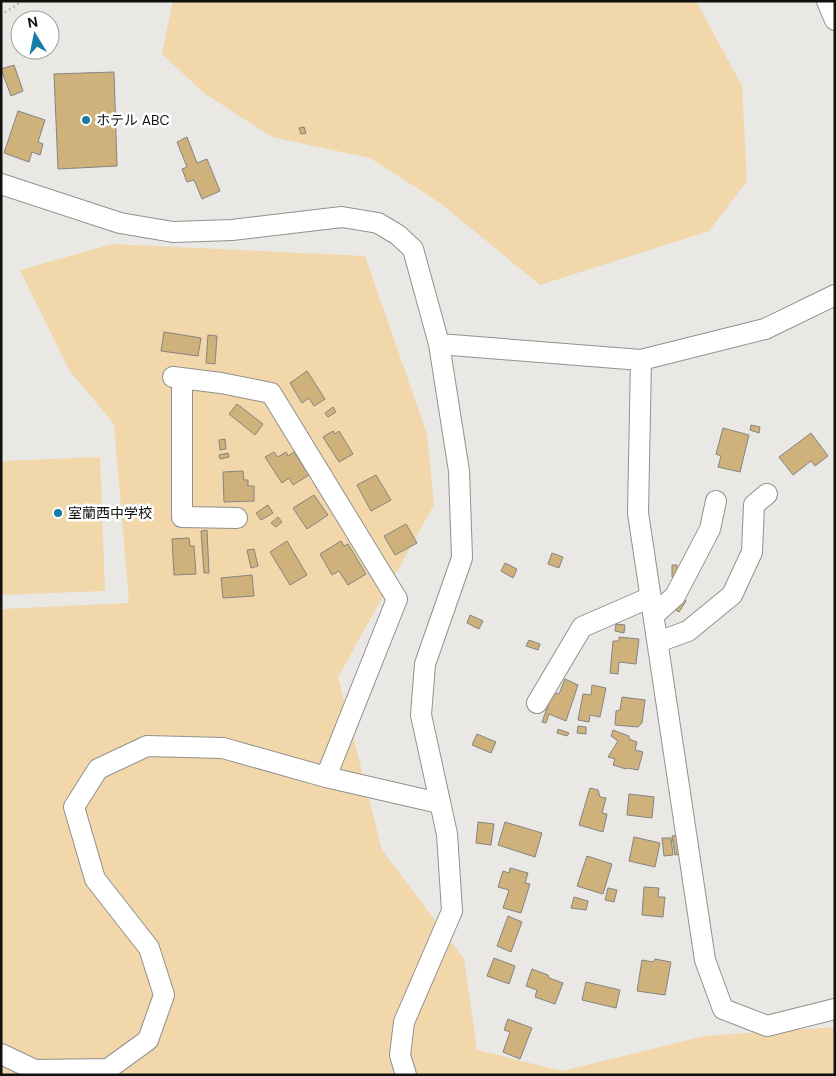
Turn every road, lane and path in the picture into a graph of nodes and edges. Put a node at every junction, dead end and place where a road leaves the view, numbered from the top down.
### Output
1 (22, 1) edge
2 (827, 1) edge
3 (1, 16) edge
4 (835, 20) edge
5 (1, 184) edge
6 (835, 295) edge
7 (439, 344) junction
8 (641, 360) junction
9 (767, 494) dead end
10 (716, 501) dead end
11 (237, 518) dead end
12 (652, 606) junction
13 (658, 642) junction
14 (537, 702) dead end
15 (326, 777) junction
16 (439, 803) junction
17 (835, 1009) edge
18 (1, 1054) edge
19 (406, 1075) edge

1 - 3 path
2 - 4 street
5 - 7 street
6 - 8 street
7 - 8 street
7 - 16 street
8 - 12 street
9 - 13 street
10 - 12 street
11 - 15 street
12 - 13 street
12 - 14 street
13 - 17 street
15 - 16 street
15 - 18 street
16 - 19 street

